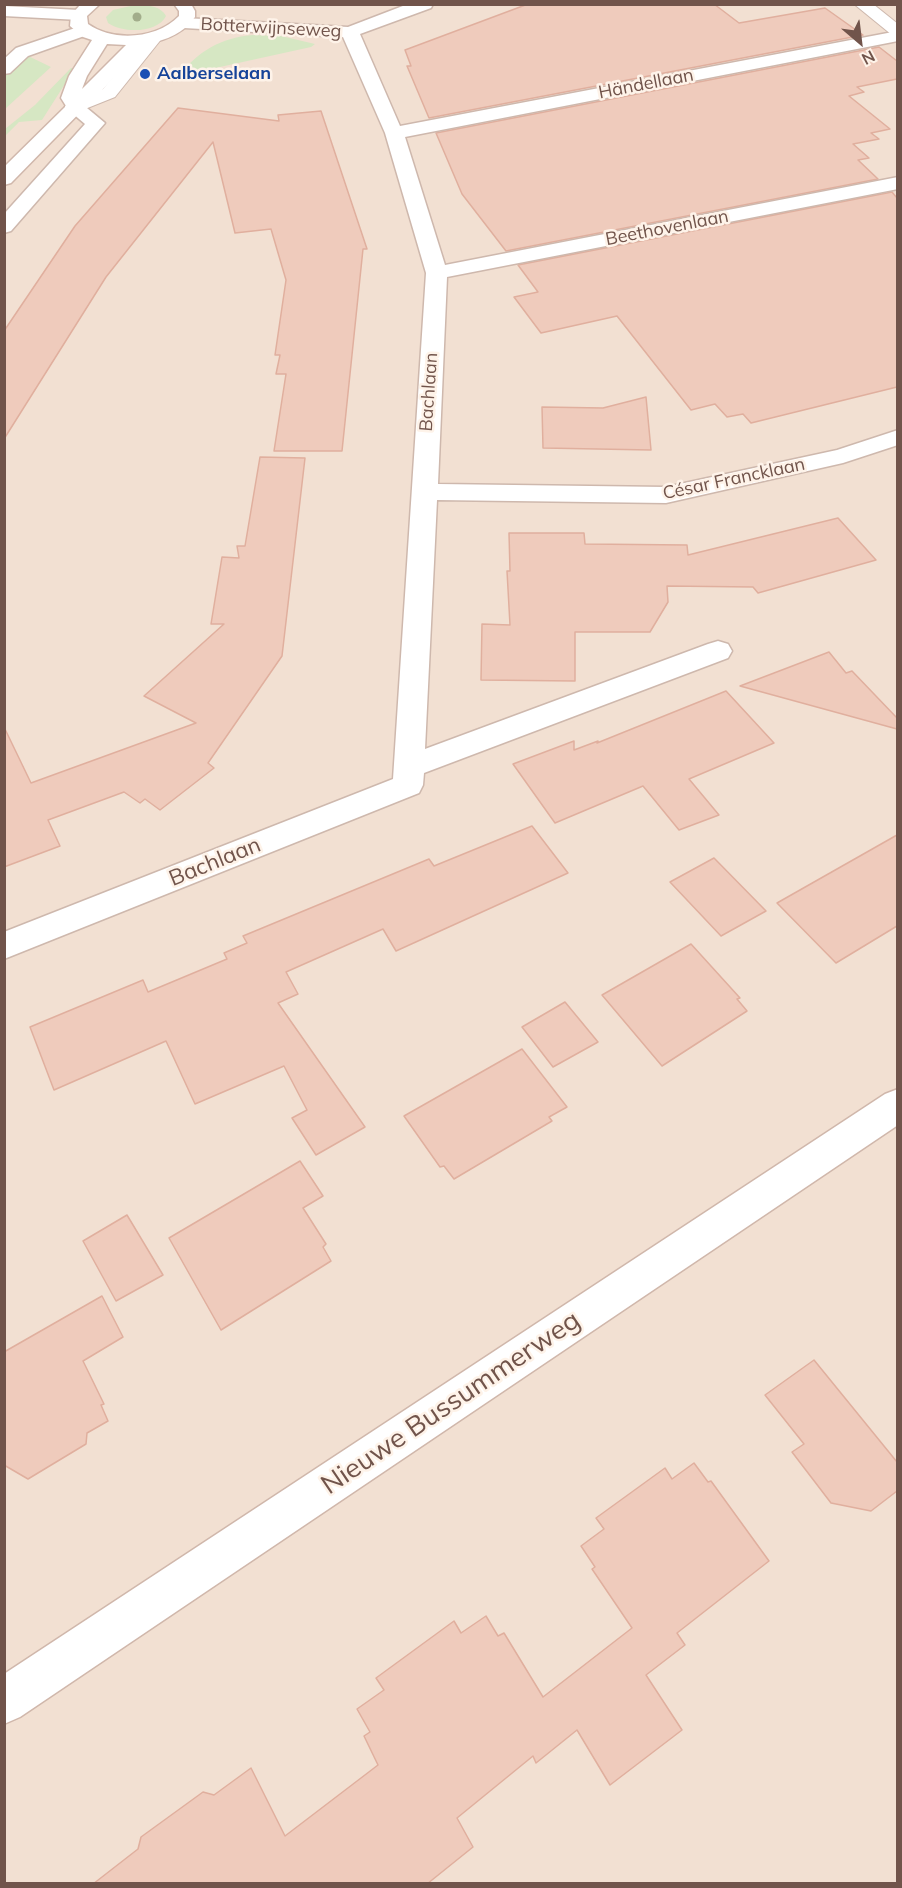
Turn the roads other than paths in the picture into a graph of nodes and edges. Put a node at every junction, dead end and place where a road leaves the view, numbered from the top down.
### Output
1 (182, 4) edge
2 (425, 4) edge
3 (862, 4) edge
4 (4, 11) edge
5 (85, 17) edge
6 (184, 23) junction
7 (350, 32) junction
8 (897, 34) edge
9 (102, 38) junction
10 (148, 38) junction
11 (4, 69) edge
12 (74, 107) junction
13 (394, 133) junction
14 (4, 179) edge
15 (897, 183) edge
16 (4, 227) edge
17 (437, 273) junction
18 (897, 437) edge
19 (423, 492) junction
20 (718, 651) dead end
21 (410, 766) junction
22 (4, 946) edge
23 (897, 1105) edge
24 (4, 1701) edge

1 - 6 street
2 - 7 street, Botterwijnseweg
3 - 8 lane
4 - 5 street
5 - 9 street
5 - 11 street
6 - 7 street, Botterwijnseweg
6 - 10 street
7 - 13 street, Bachlaan
8 - 13 street, Händellaan
9 - 10 street
9 - 12 street
10 - 12 street
12 - 14 street
12 - 16 street
13 - 17 street, Bachlaan
15 - 17 street, Beethovenlaan
17 - 19 street, Bachlaan
18 - 19 street, César Francklaan
19 - 21 street, Bachlaan
20 - 21 street
21 - 22 street, Bachlaan
23 - 24 street, Nieuwe Bussummerweg

